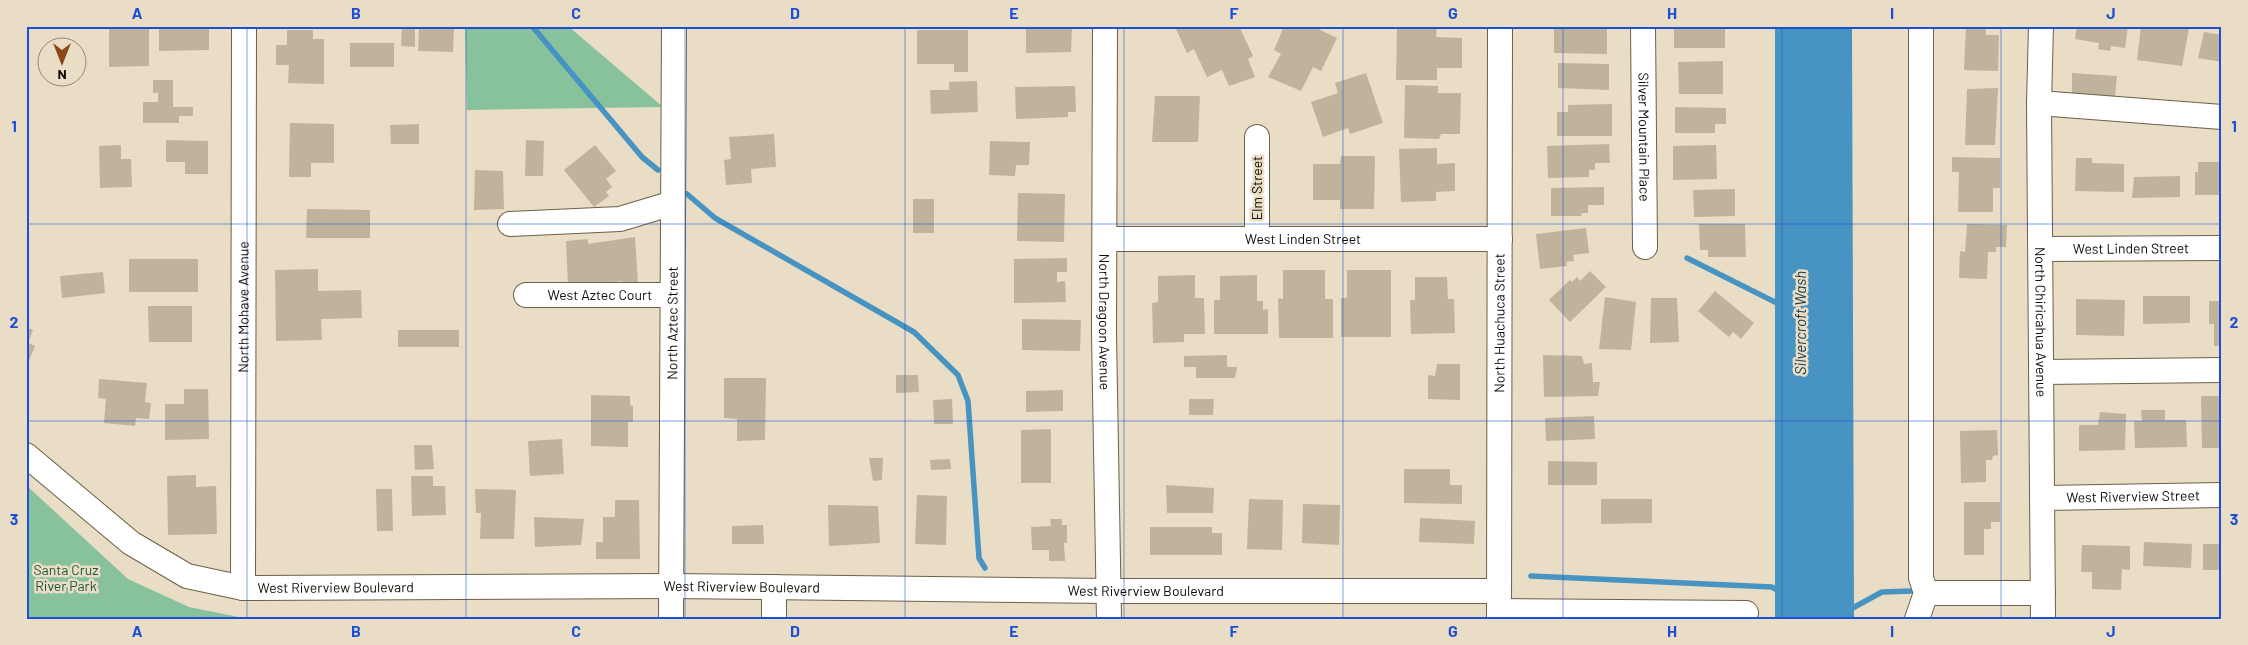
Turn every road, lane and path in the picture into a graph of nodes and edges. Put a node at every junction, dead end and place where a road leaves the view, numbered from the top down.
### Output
1 (244, 26) edge
2 (674, 26) edge
3 (1105, 26) edge
4 (1500, 26) edge
5 (1643, 26) edge
6 (1921, 26) edge
7 (2041, 26) edge
8 (2039, 103) junction
9 (2222, 117) edge
10 (1257, 137) dead end
11 (673, 203) junction
12 (510, 224) dead end
13 (1104, 239) junction
14 (1257, 239) junction
15 (1500, 240) junction
16 (1644, 247) dead end
17 (2222, 248) edge
18 (2041, 249) junction
19 (526, 295) dead end
20 (672, 295) junction
21 (2222, 370) edge
22 (2042, 372) junction
23 (26, 455) edge
24 (2222, 495) edge
25 (2044, 498) junction
26 (671, 586) junction
27 (774, 587) junction
28 (243, 588) junction
29 (1108, 591) junction
30 (1926, 593) junction
31 (2043, 593) junction
32 (1499, 607) edge
33 (1746, 613) dead end
34 (671, 619) edge
35 (774, 619) edge
36 (1109, 619) edge
37 (1917, 619) edge
38 (2043, 619) edge

1 - 28 street, North Mohave Avenue
2 - 11 street, North Aztec Street
3 - 13 street, North Dragoon Avenue
4 - 15 street, North Huachuca Street
5 - 16 street, Silver Mountain Place
6 - 30 street
7 - 8 street, North Chiricahua Avenue
8 - 9 street
8 - 18 street, North Chiricahua Avenue
10 - 14 street, Elm Street
11 - 12 street
11 - 20 street, North Aztec Street
13 - 14 street, West Linden Street
13 - 29 street, North Dragoon Avenue
14 - 15 street, West Linden Street
15 - 32 street, North Huachuca Street
17 - 18 street, West Linden Street
18 - 22 street, North Chiricahua Avenue
19 - 20 street, West Aztec Court
20 - 26 street, North Aztec Street
21 - 22 street
22 - 25 street, North Chiricahua Avenue
23 - 28 street, West Riverview Boulevard
24 - 25 street, West Riverview Street
25 - 31 street, North Chiricahua Avenue
26 - 27 street, West Riverview Boulevard
26 - 28 street, West Riverview Boulevard
26 - 34 street, North Aztec Street
27 - 29 street, West Riverview Boulevard
27 - 35 street
29 - 32 street, West Riverview Boulevard
29 - 36 street, North Dragoon Avenue
30 - 31 street
30 - 37 street
31 - 38 street, North Chiricahua Avenue
32 - 33 street, West Riverview Boulevard

